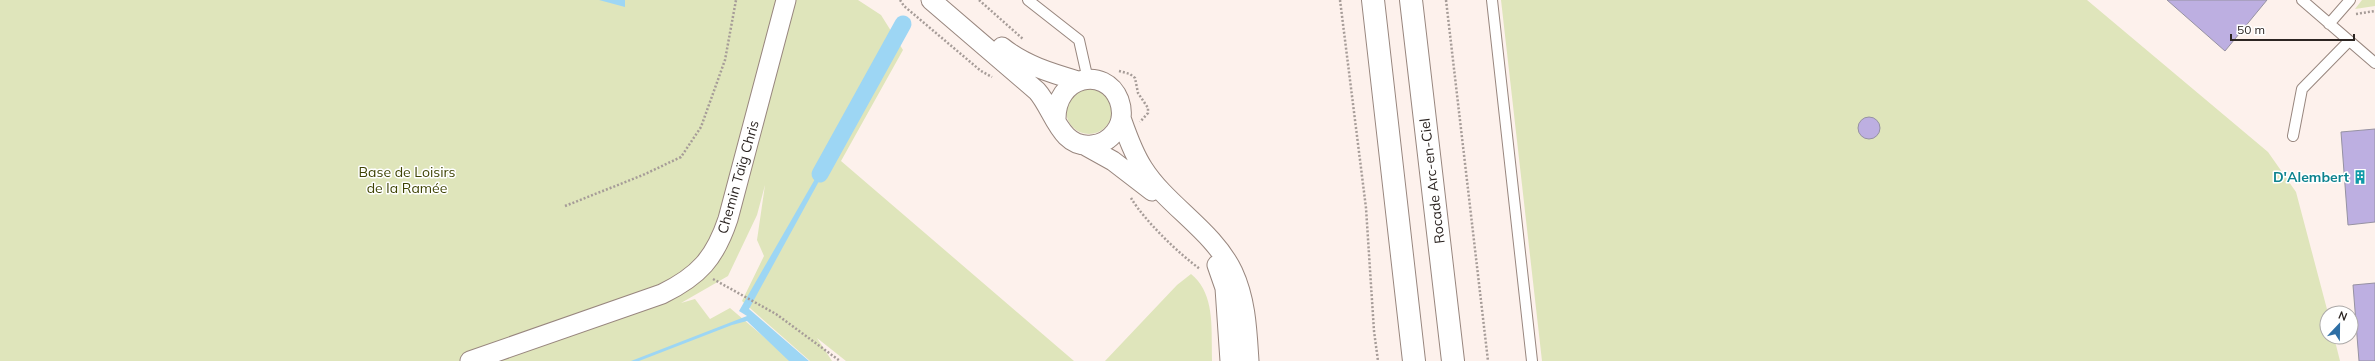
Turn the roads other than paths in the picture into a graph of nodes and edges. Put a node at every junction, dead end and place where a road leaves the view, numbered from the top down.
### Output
1 (786, 0) edge
2 (931, 0) edge
3 (945, 0) edge
4 (1028, 0) edge
5 (1373, 0) edge
6 (1411, 0) edge
7 (1492, 0) edge
8 (2302, 0) edge
9 (2350, 0) edge
10 (2329, 24) junction
11 (2349, 41) junction
12 (2375, 63) edge
13 (1083, 80) junction
14 (1122, 118) junction
15 (1056, 120) junction
16 (2293, 136) dead end
17 (1086, 146) junction
18 (470, 361) edge
19 (1230, 361) edge
20 (1249, 361) edge
21 (1414, 361) edge
22 (1453, 361) edge
23 (1532, 361) edge

1 - 18 street, Chemin Taïg Chris
2 - 15 street
3 - 13 street
4 - 13 lane
5 - 21 highway
6 - 22 highway, Rocade Arc-en-Ciel
7 - 23 lane
8 - 10 lane
9 - 10 lane
10 - 11 lane
11 - 12 lane
11 - 16 lane
13 - 14 street
13 - 15 street
14 - 17 street
14 - 20 street
15 - 17 street
17 - 19 street

